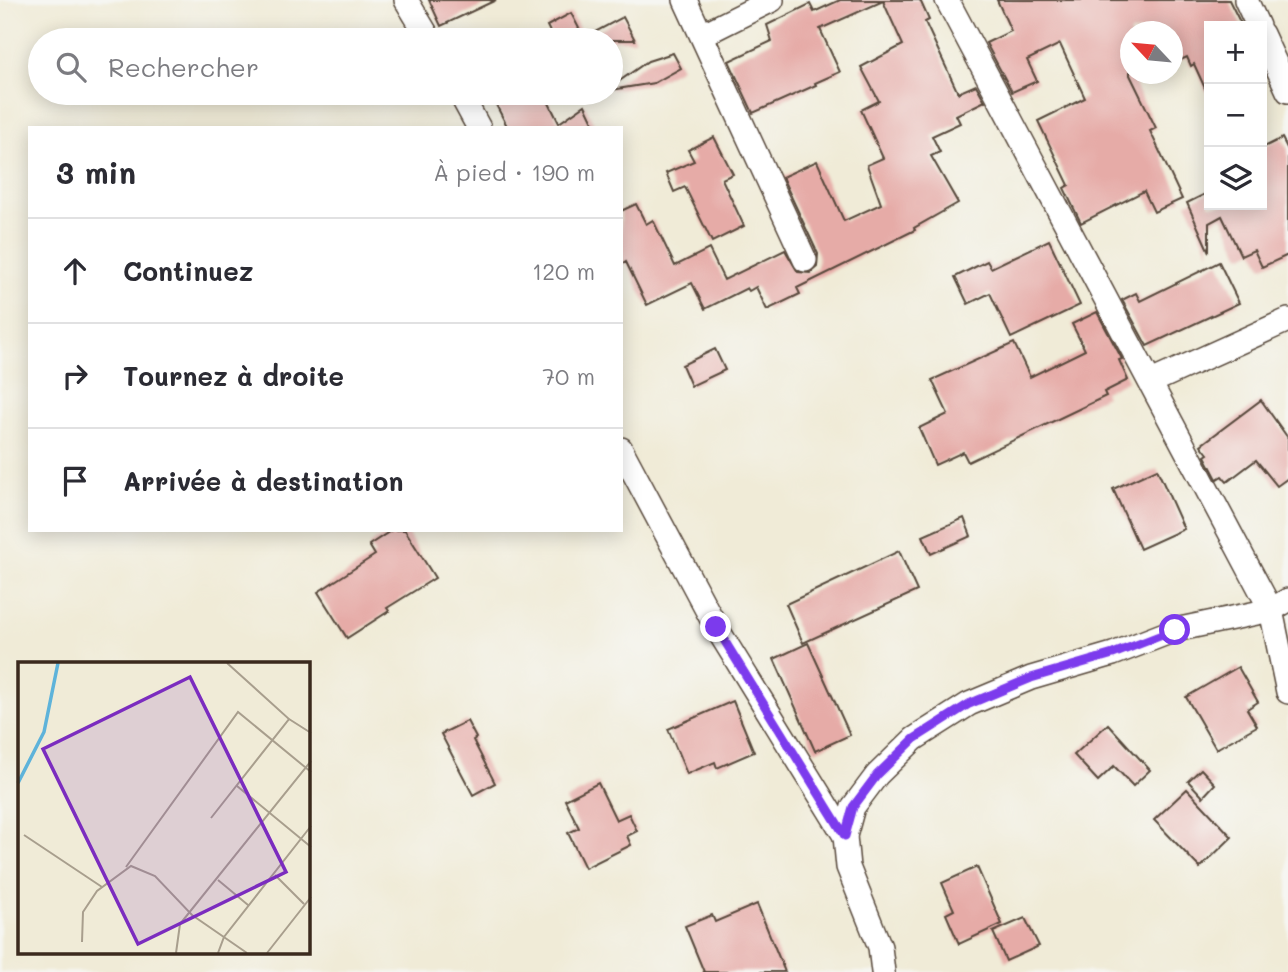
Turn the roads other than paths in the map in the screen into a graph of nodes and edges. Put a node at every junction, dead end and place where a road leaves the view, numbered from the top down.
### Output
1 (406, 0) edge
2 (685, 0) edge
3 (772, 0) edge
4 (947, 0) edge
5 (1246, 0) edge
6 (1256, 21) edge
7 (423, 28) edge
8 (702, 35) junction
9 (1267, 41) edge
10 (1282, 61) edge
11 (1288, 91) edge
12 (467, 105) edge
13 (478, 126) edge
14 (805, 260) dead end
15 (1288, 320) edge
16 (1151, 382) junction
17 (623, 453) edge
18 (1280, 605) edge
19 (1288, 692) edge
20 (845, 836) junction
21 (883, 972) edge

1 - 7 street
2 - 8 street
3 - 8 street
4 - 16 street
5 - 6 street
8 - 14 street
9 - 10 street
10 - 11 street
12 - 13 street
15 - 16 street
16 - 18 street
17 - 20 street
18 - 19 street
18 - 20 street
20 - 21 street

